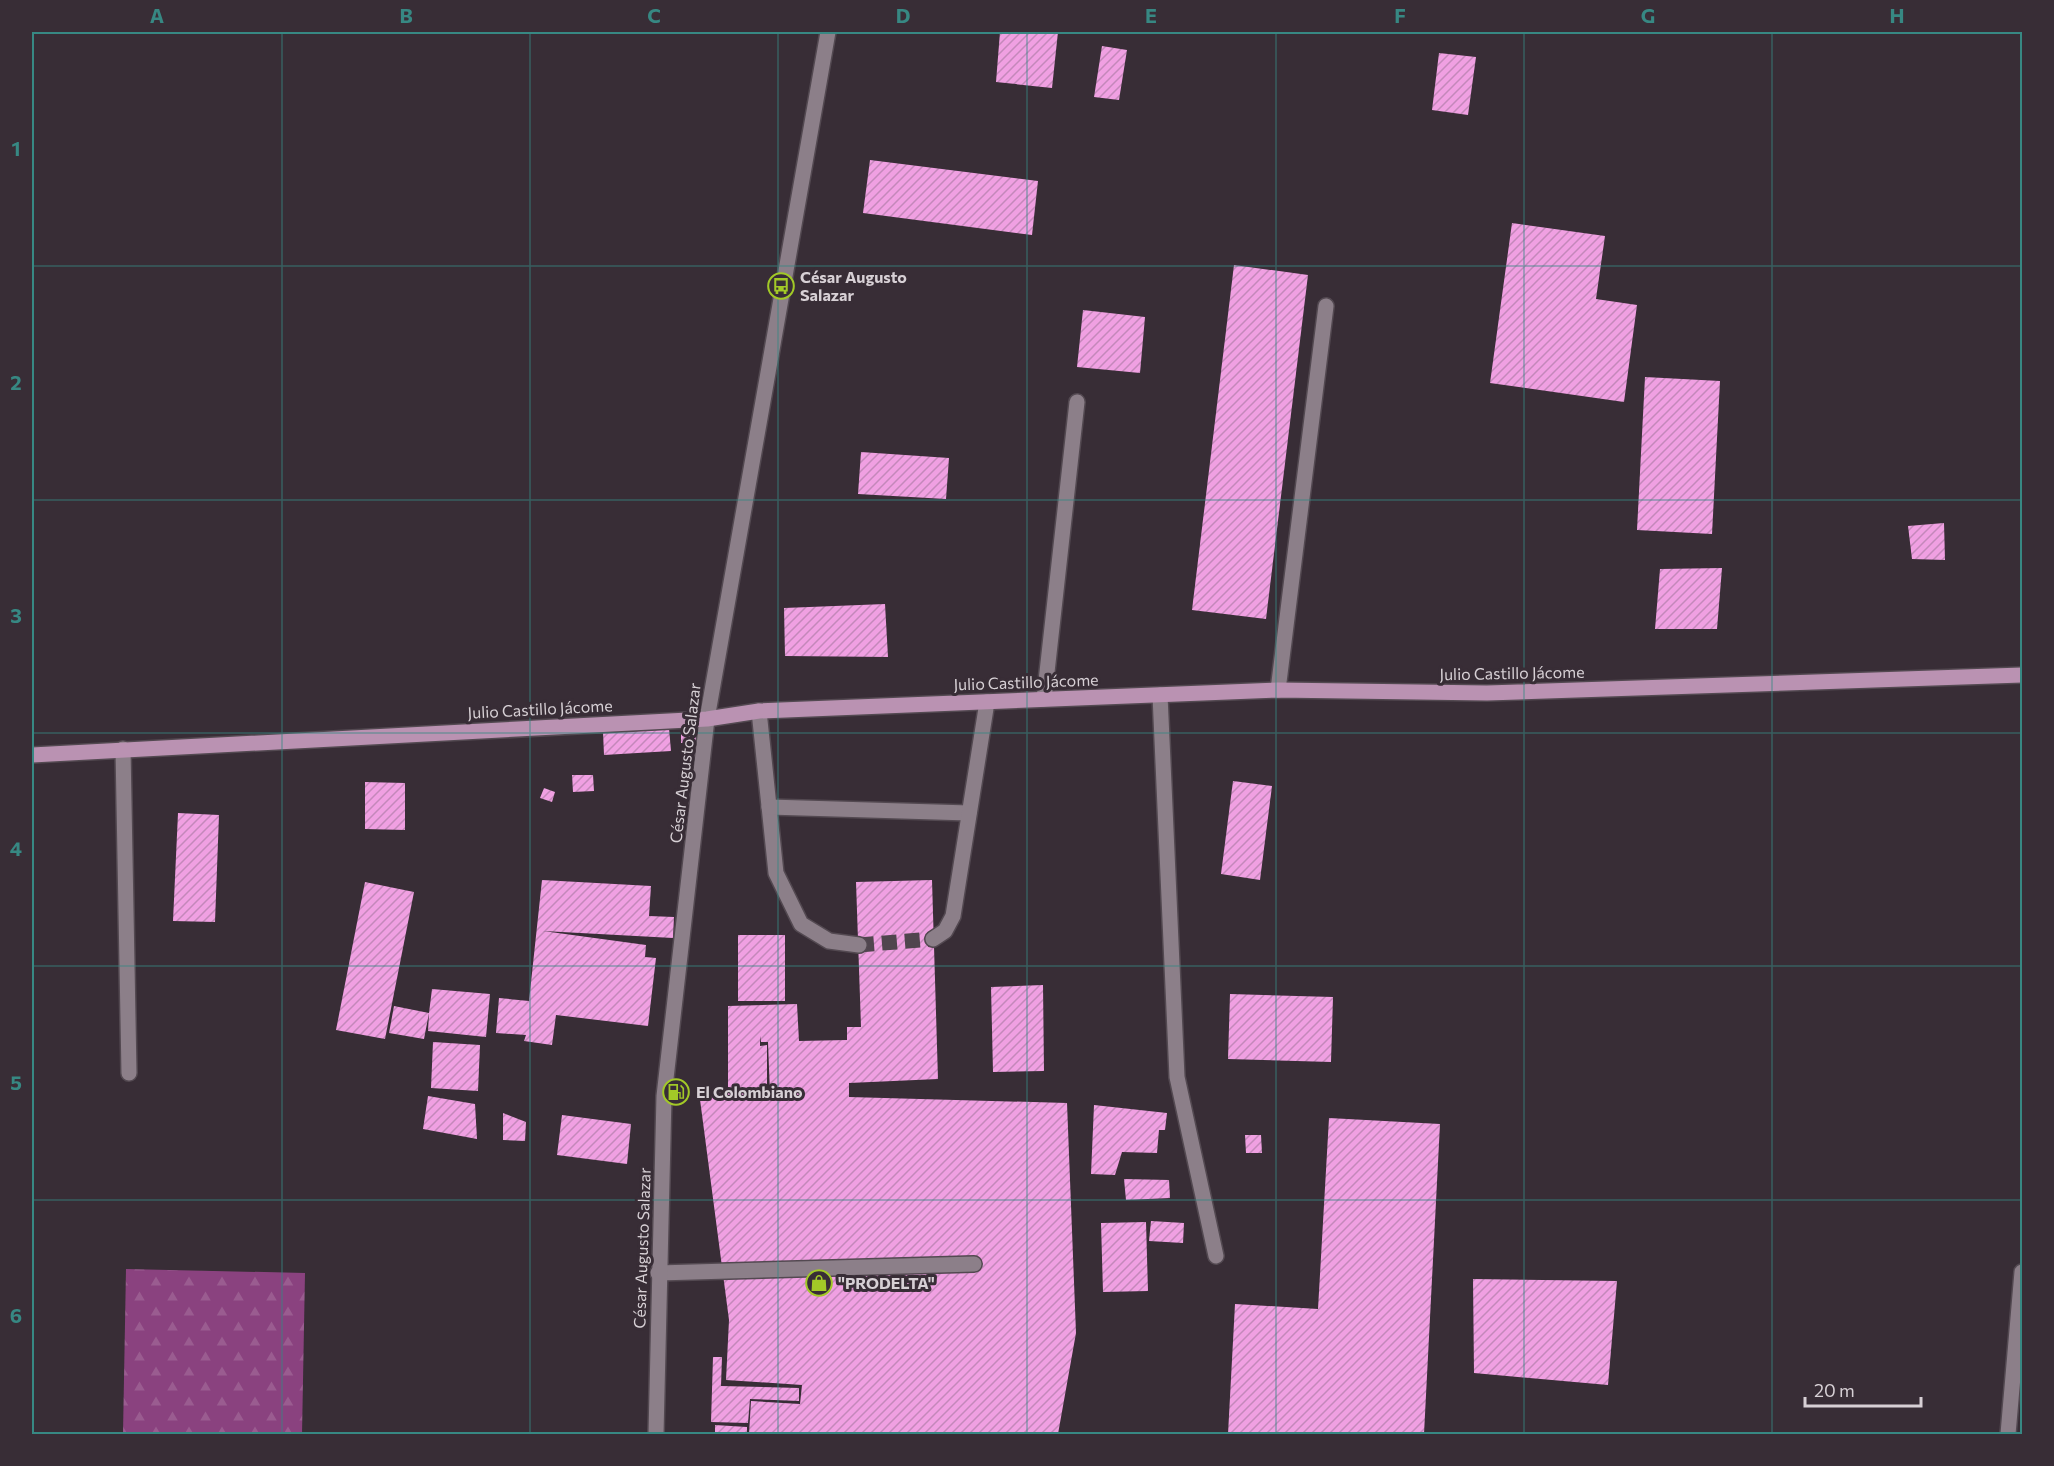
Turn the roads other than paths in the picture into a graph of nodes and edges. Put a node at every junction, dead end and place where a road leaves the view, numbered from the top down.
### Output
1 (828, 32) edge
2 (1326, 306) dead end
3 (1077, 402) dead end
4 (2022, 675) edge
5 (1278, 690) junction
6 (1160, 695) junction
7 (1044, 699) junction
8 (987, 702) junction
9 (759, 711) junction
10 (707, 719) junction
11 (123, 750) junction
12 (32, 754) edge
13 (769, 807) junction
14 (969, 813) junction
15 (933, 939) tunnel mouth
16 (859, 945) tunnel mouth
17 (129, 1073) dead end
18 (1216, 1256) dead end
19 (974, 1264) dead end
20 (2022, 1272) edge
21 (658, 1273) junction
22 (656, 1434) edge
23 (2008, 1434) edge

1 - 10 street, César Augusto Salazar
2 - 5 street
3 - 7 street
4 - 5 main road, Julio Castillo Jácome
5 - 6 main road, Julio Castillo Jácome
6 - 7 main road, Julio Castillo Jácome
6 - 18 street
7 - 8 main road, Julio Castillo Jácome
8 - 9 main road, Julio Castillo Jácome
8 - 14 street
9 - 10 main road, Julio Castillo Jácome
9 - 13 street
10 - 11 main road, Julio Castillo Jácome
10 - 21 street, César Augusto Salazar
11 - 12 main road, Julio Castillo Jácome
11 - 17 street
13 - 14 street
13 - 16 street
14 - 15 street
19 - 21 street
20 - 23 street
21 - 22 street, César Augusto Salazar

